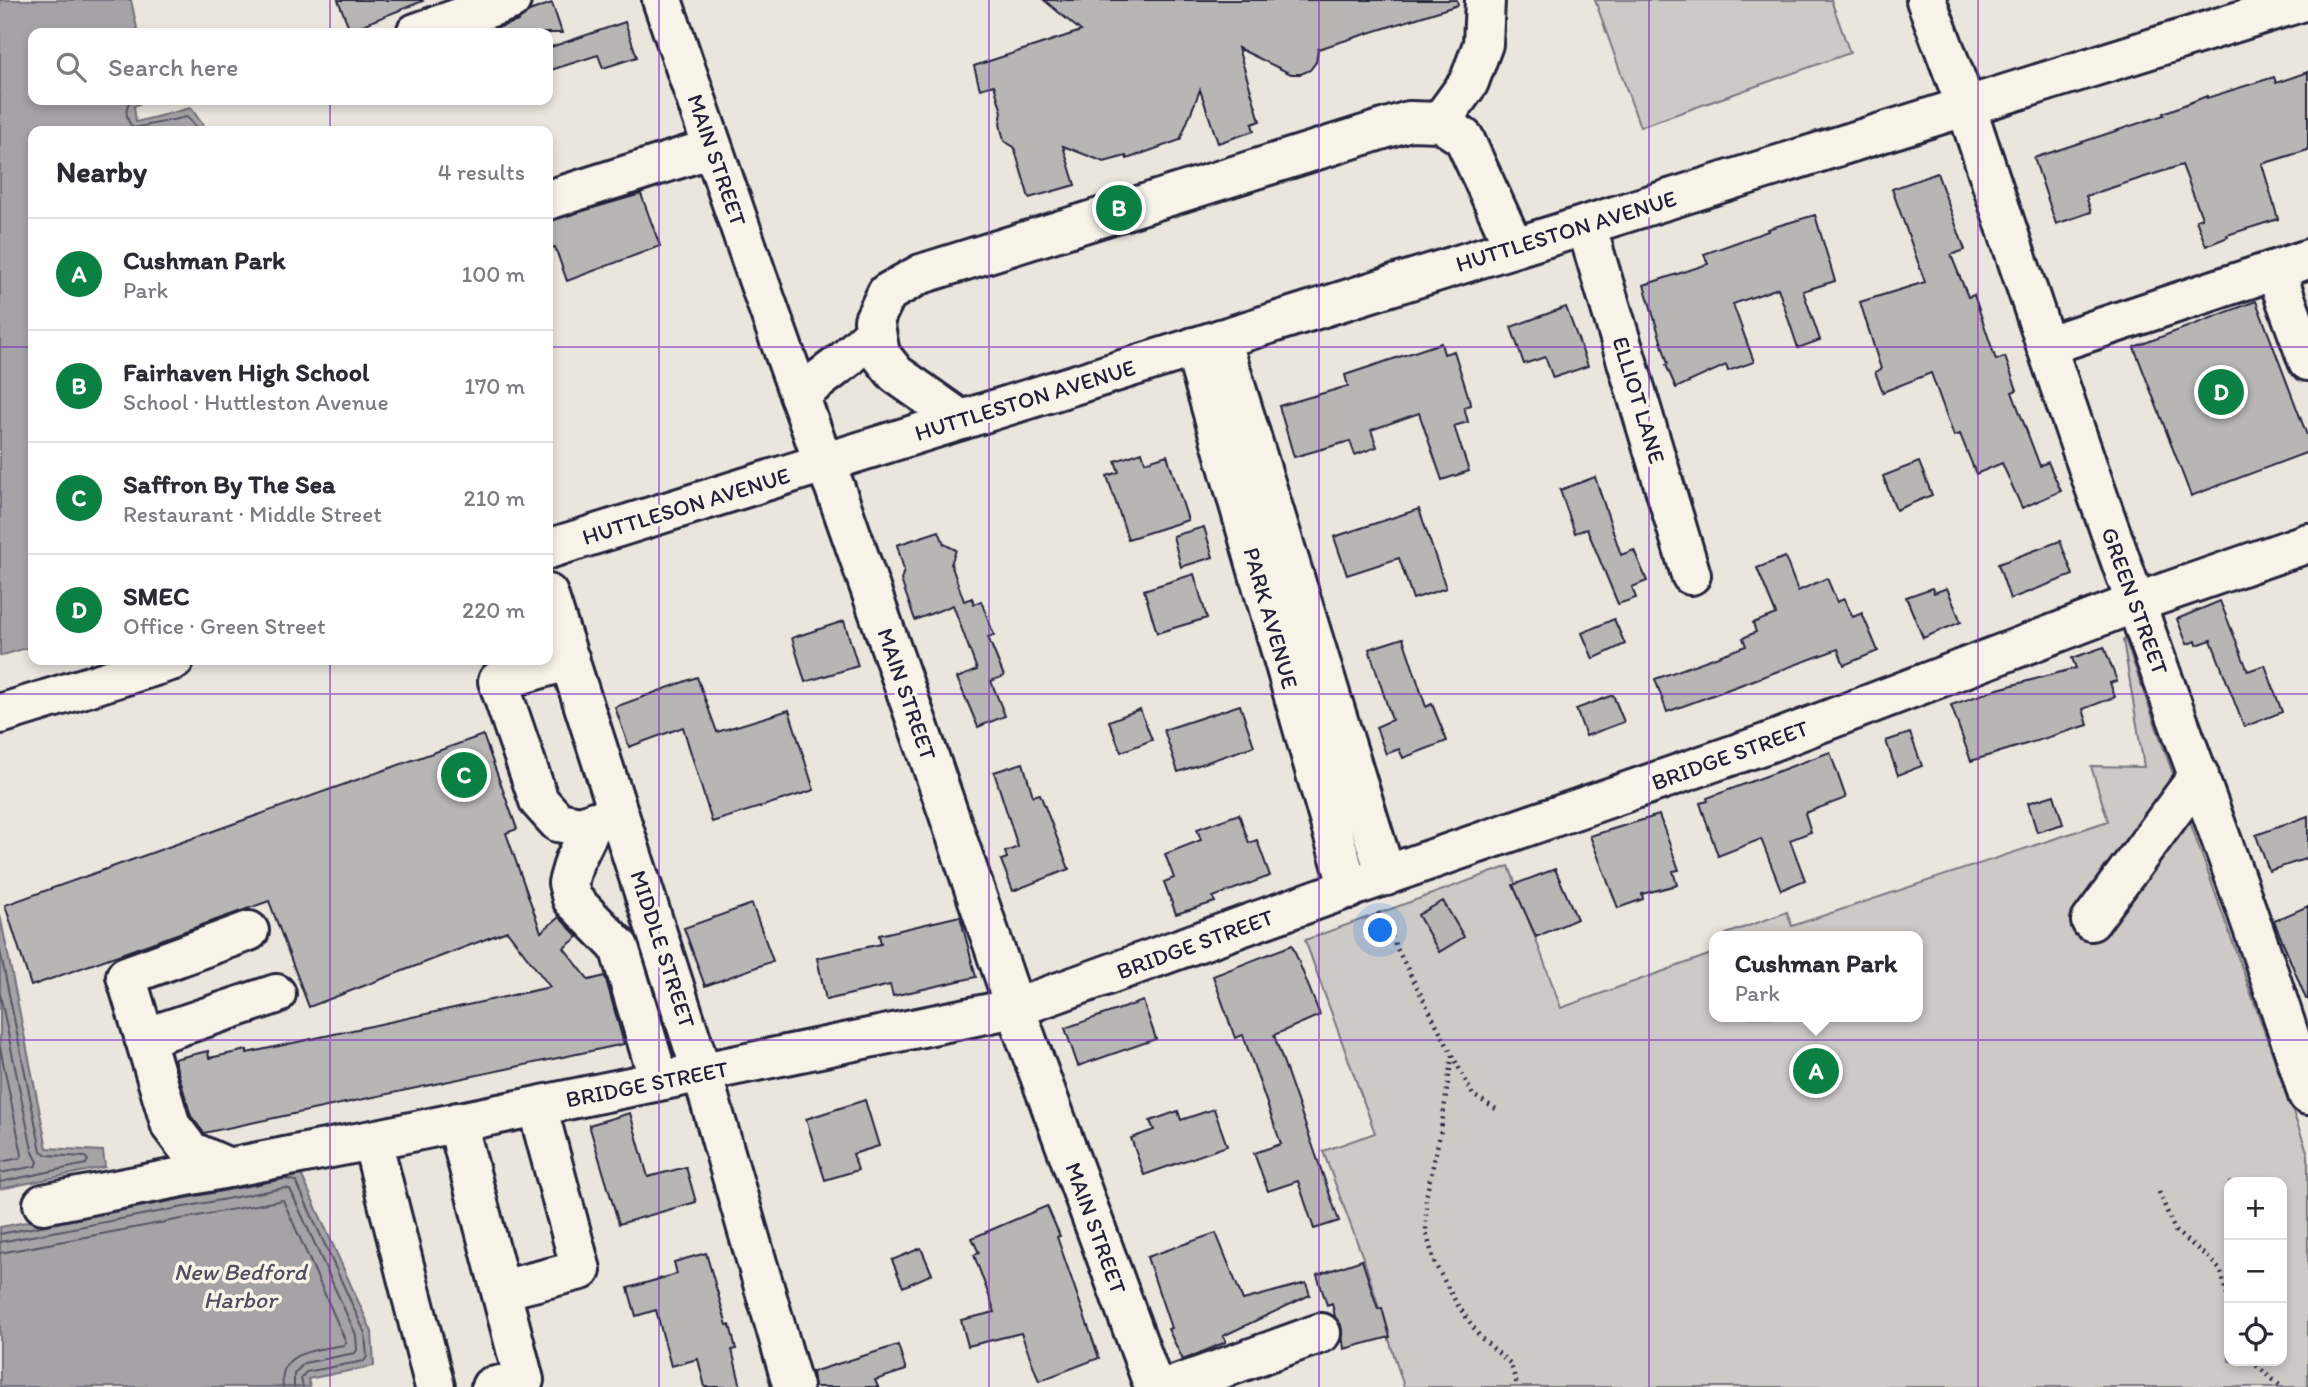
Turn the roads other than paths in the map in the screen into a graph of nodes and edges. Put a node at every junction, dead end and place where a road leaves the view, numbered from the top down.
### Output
1 (512, 0) edge
2 (662, 0) edge
3 (1485, 0) edge
4 (1926, 0) edge
5 (2307, 0) edge
6 (431, 28) edge
7 (1966, 106) junction
8 (1440, 122) junction
9 (712, 148) junction
10 (553, 198) edge
11 (1586, 225) junction
12 (1514, 247) junction
13 (2292, 265) edge
14 (876, 331) junction
15 (1208, 343) junction
16 (2046, 346) junction
17 (2308, 360) edge
18 (799, 395) junction
19 (961, 420) junction
20 (825, 463) junction
21 (2308, 543) edge
22 (553, 547) edge
23 (1691, 575) dead end
24 (2135, 603) junction
25 (553, 609) edge
26 (570, 660) junction
27 (158, 665) edge
28 (553, 665) edge
29 (553, 665) edge
30 (0, 713) edge
31 (2199, 775) junction
32 (607, 818) junction
33 (1366, 883) junction
34 (2091, 921) dead end
35 (249, 931) dead end
36 (276, 994) dead end
37 (1015, 1009) junction
38 (144, 1038) junction
39 (702, 1073) junction
40 (659, 1081) junction
41 (2308, 1095) edge
42 (537, 1106) junction
43 (457, 1122) junction
44 (372, 1140) junction
45 (229, 1168) junction
46 (43, 1204) dead end
47 (501, 1290) junction
48 (1321, 1333) dead end
49 (435, 1387) edge
50 (491, 1387) edge
51 (793, 1387) edge
52 (1154, 1387) edge
53 (1171, 1387) edge

1 - 6 main road
2 - 9 main road, MAIN STREET
3 - 8 main road
4 - 7 main road, GREEN STREET
5 - 7 main road, HUTTLESTON AVENUE
7 - 11 main road, HUTTLESTON AVENUE
7 - 16 main road, GREEN STREET
8 - 12 main road
8 - 14 main road
9 - 10 main road
9 - 18 main road, MAIN STREET
11 - 12 main road, HUTTLESTON AVENUE
11 - 23 main road, ELLIOT LANE
12 - 15 main road, HUTTLESTON AVENUE
13 - 16 main road
13 - 17 main road
14 - 18 main road
14 - 19 main road
15 - 19 main road, HUTTLESTON AVENUE
15 - 33 main road, PARK AVENUE
16 - 24 main road, GREEN STREET
18 - 20 main road, MAIN STREET
19 - 20 main road, HUTTLESTON AVENUE
20 - 22 main road, HUTTLESON AVENUE
20 - 37 main road, MAIN STREET
21 - 24 main road, BRIDGE STREET
24 - 31 main road, GREEN STREET
24 - 33 main road, BRIDGE STREET
25 - 26 main road, MIDDLE STREET
26 - 28 main road
26 - 32 main road, MIDDLE STREET
27 - 30 main road
29 - 32 main road
31 - 34 main road
31 - 41 main road, GREEN STREET
32 - 39 main road, MIDDLE STREET
32 - 40 main road
33 - 37 main road, BRIDGE STREET
35 - 38 main road
36 - 38 main road
37 - 39 main road, BRIDGE STREET
37 - 52 main road, MAIN STREET
38 - 45 main road
39 - 40 main road, BRIDGE STREET
39 - 51 main road, MIDDLE STREET
40 - 42 main road, BRIDGE STREET
42 - 43 main road, BRIDGE STREET
42 - 47 main road
43 - 44 main road, BRIDGE STREET
43 - 47 main road
44 - 45 main road, BRIDGE STREET
44 - 49 main road
45 - 46 main road, BRIDGE STREET
47 - 50 main road
48 - 53 main road

